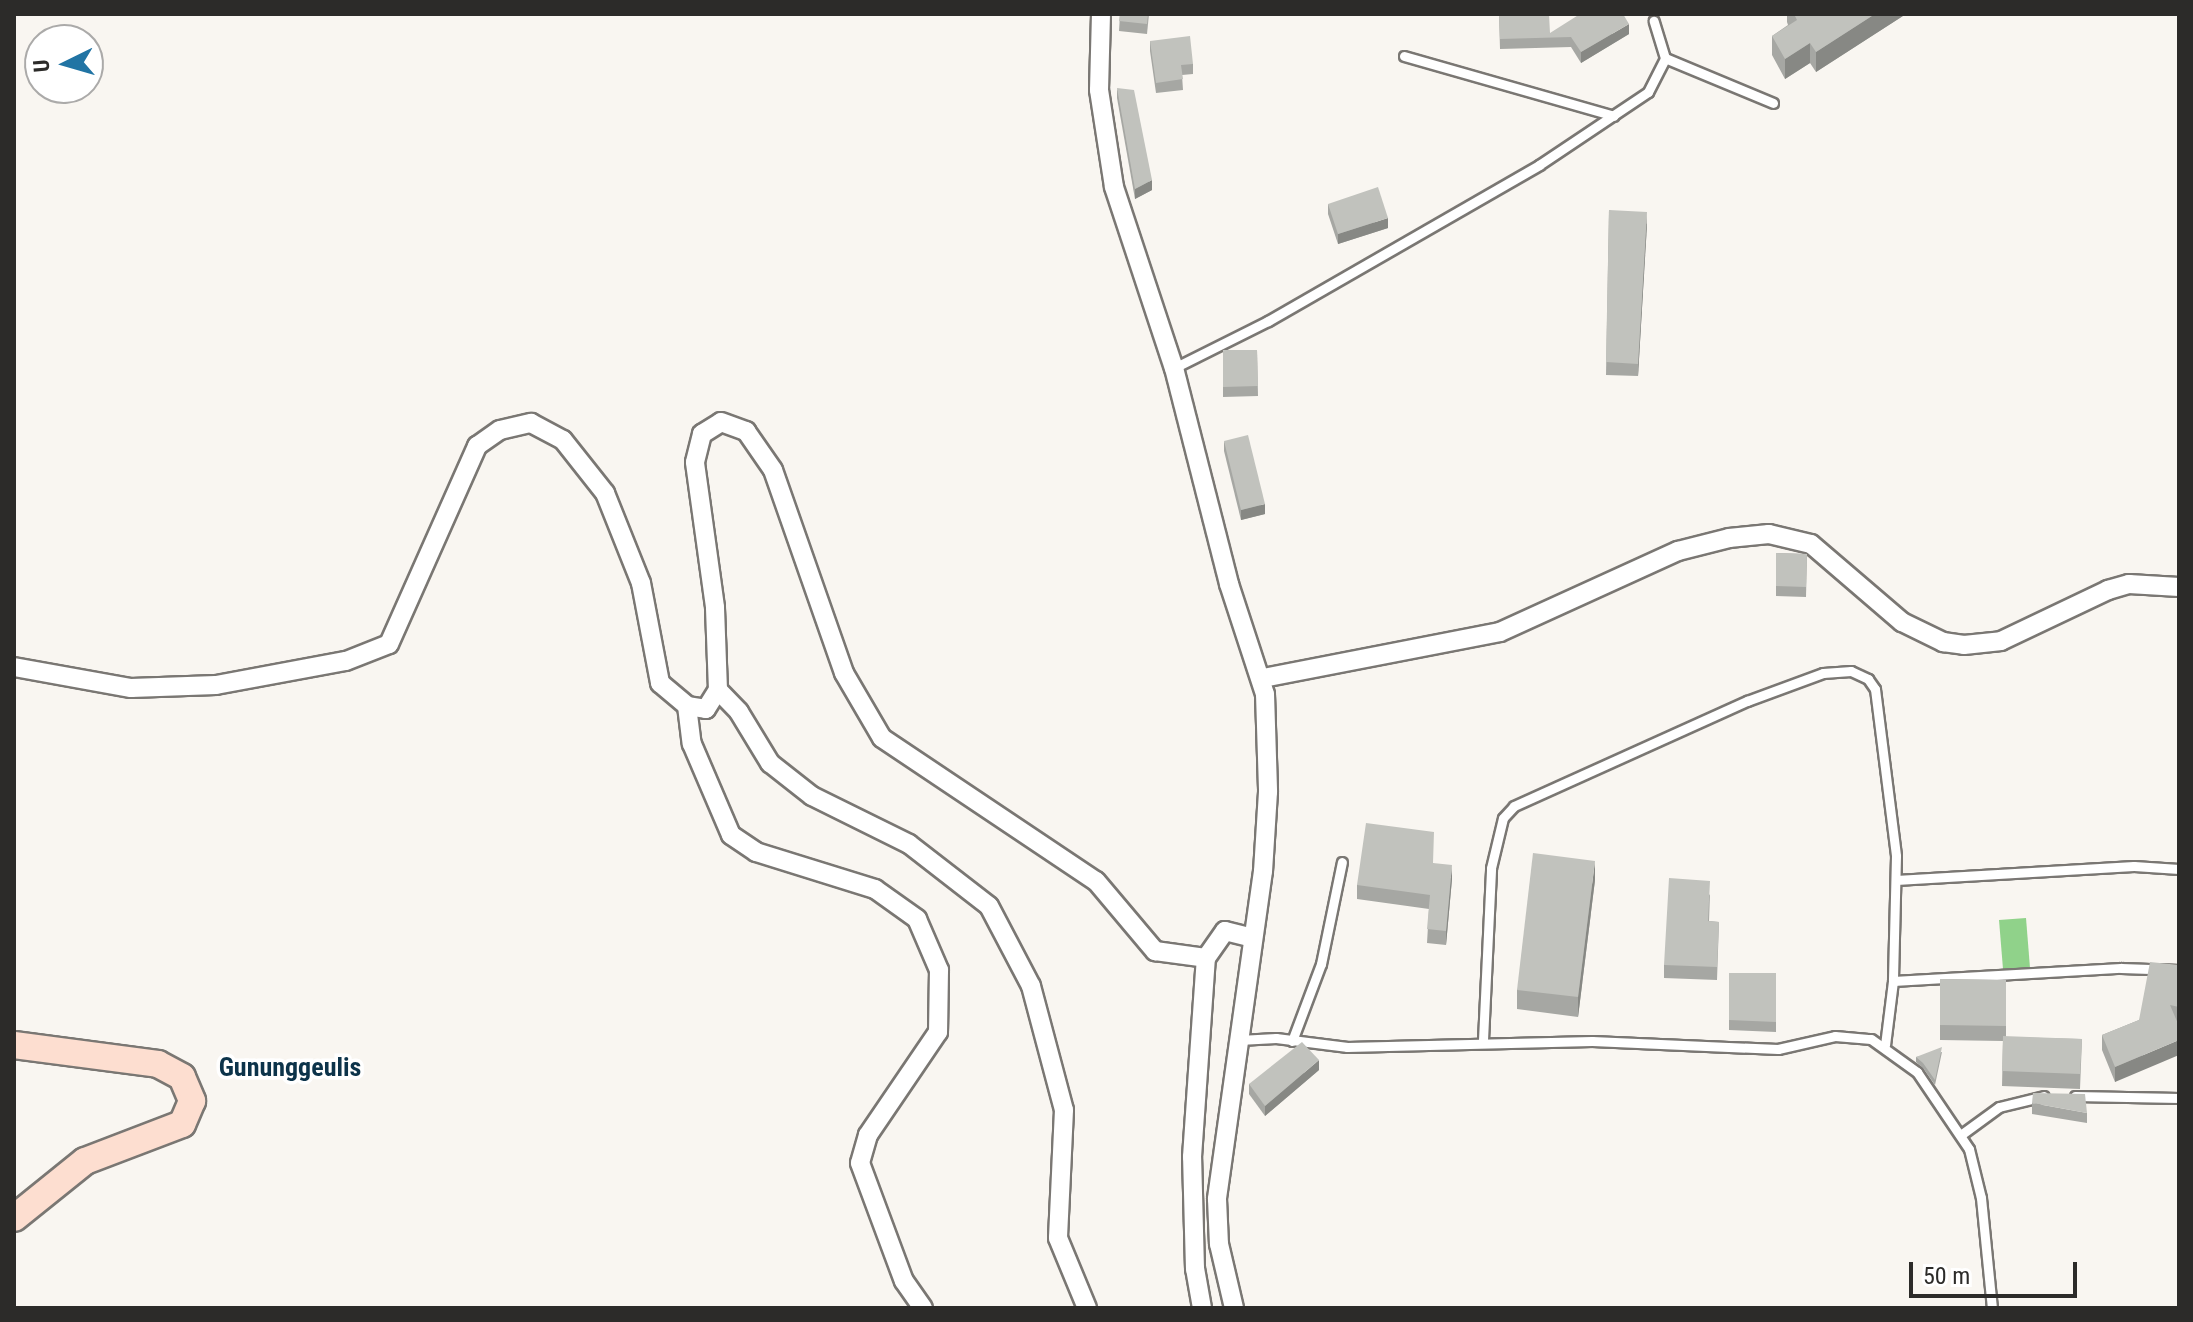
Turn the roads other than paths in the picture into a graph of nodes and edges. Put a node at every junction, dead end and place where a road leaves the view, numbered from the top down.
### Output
1 (1101, 14) edge
2 (1654, 21) dead end
3 (1404, 56) dead end
4 (1665, 58) junction
5 (1773, 103) dead end
6 (1614, 116) junction
7 (1174, 368) junction
8 (2179, 587) edge
9 (14, 667) edge
10 (1263, 678) junction
11 (718, 690) junction
12 (687, 706) junction
13 (1342, 862) dead end
14 (2179, 869) edge
15 (1896, 880) junction
16 (1253, 938) junction
17 (1206, 958) junction
18 (2179, 970) edge
19 (1893, 981) junction
20 (1239, 1040) junction
21 (1483, 1040) junction
22 (1292, 1041) junction
23 (14, 1045) edge
24 (1885, 1045) junction
25 (2179, 1098) edge
26 (1962, 1134) junction
27 (14, 1218) edge
28 (923, 1308) edge
29 (1087, 1308) edge
30 (1202, 1308) edge
31 (1234, 1308) edge
32 (1992, 1308) edge

1 - 7 street
2 - 4 lane
3 - 6 lane
4 - 5 lane
4 - 6 lane
6 - 7 lane
7 - 10 street
8 - 10 street
9 - 12 street
10 - 16 street
11 - 12 street
11 - 17 street
11 - 29 street
12 - 28 street
13 - 22 lane
14 - 15 lane
15 - 19 lane
15 - 21 lane
16 - 17 street
16 - 20 street
17 - 30 street
18 - 19 lane
19 - 24 lane
20 - 22 lane
20 - 31 street
21 - 22 lane
21 - 24 lane
23 - 27 main road
24 - 26 lane
25 - 26 lane
26 - 32 lane

